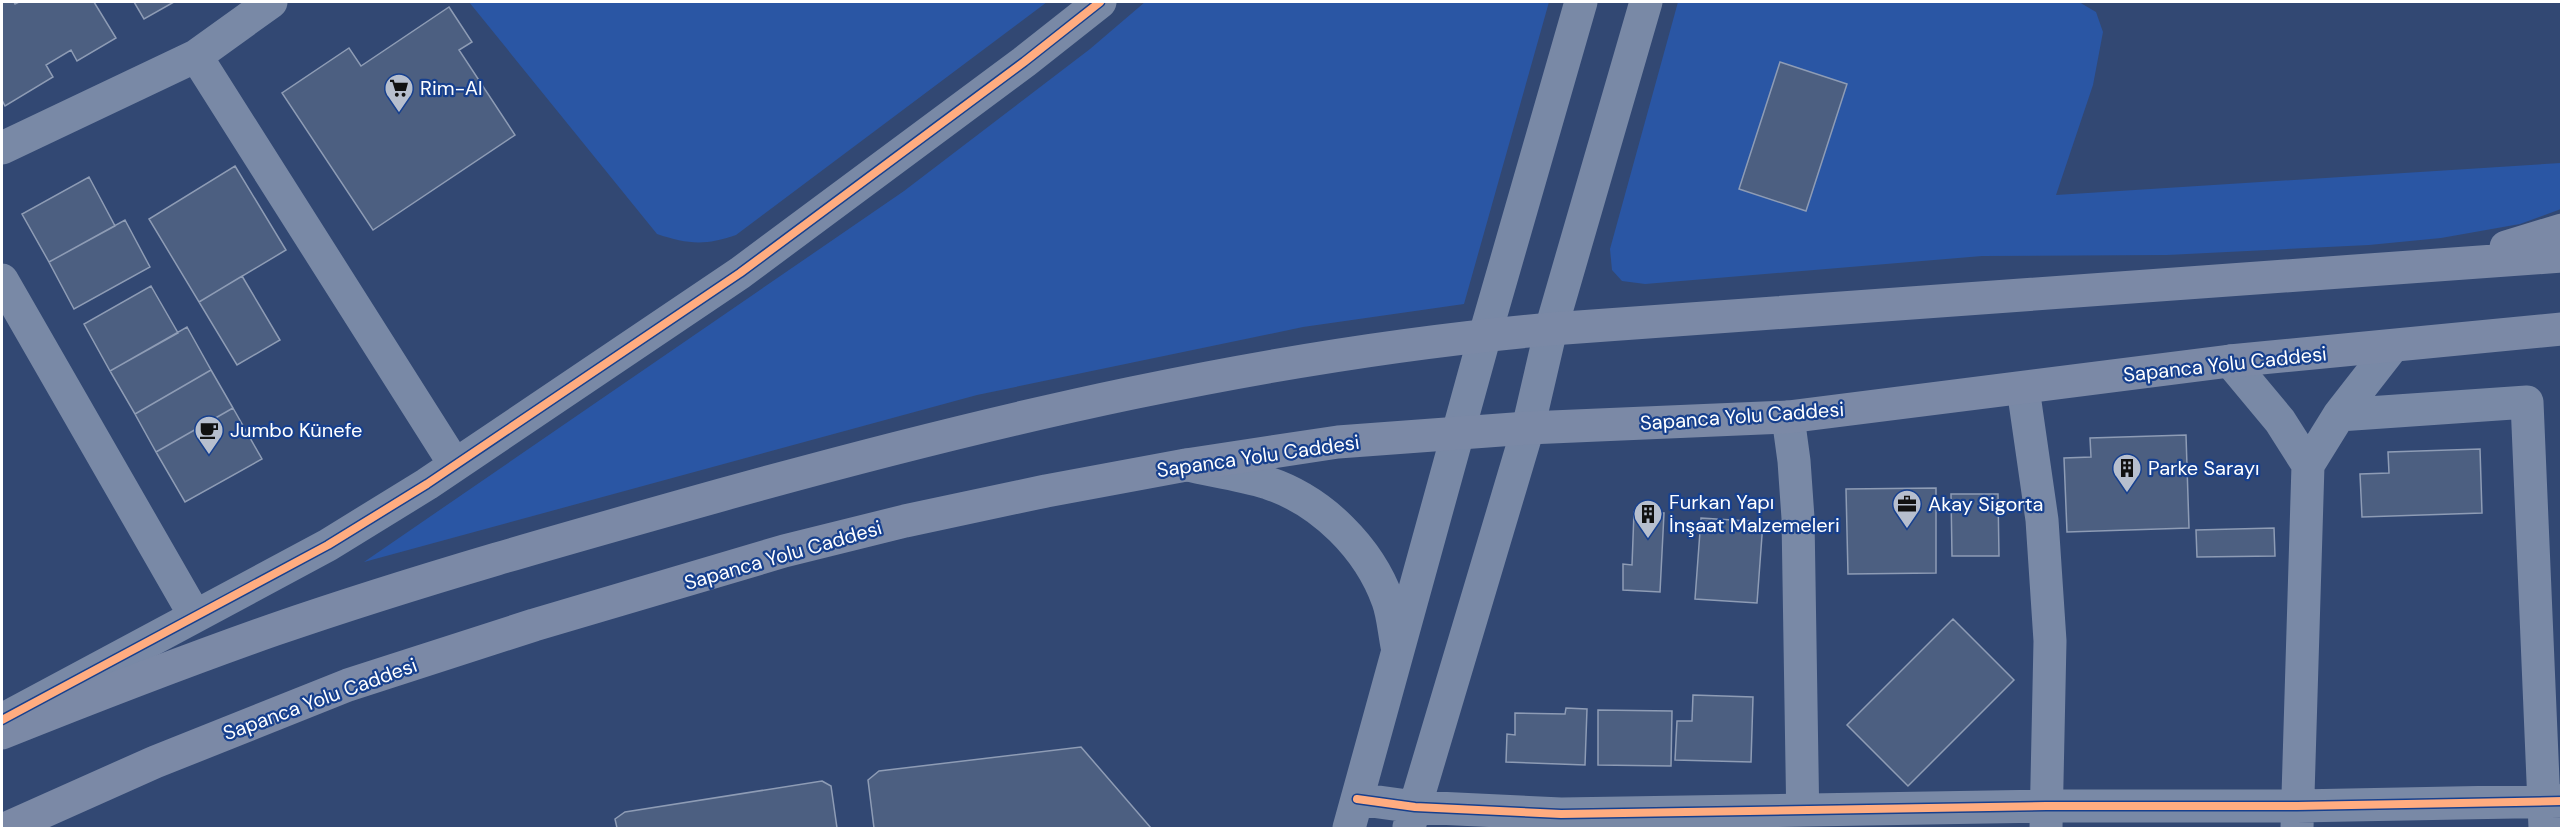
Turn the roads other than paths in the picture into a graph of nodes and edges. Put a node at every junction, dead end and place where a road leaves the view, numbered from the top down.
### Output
1 (272, 2) edge
2 (1098, 2) edge
3 (1581, 2) edge
4 (1646, 2) edge
5 (196, 56) junction
6 (2, 148) edge
7 (2562, 230) edge
8 (2562, 256) edge
9 (2439, 266) junction
10 (2, 280) edge
11 (1551, 329) junction
12 (2562, 329) edge
13 (1485, 335) junction
14 (2475, 336) junction
15 (2562, 342) edge
16 (2392, 347) junction
17 (2230, 361) junction
18 (2023, 388) junction
19 (2339, 415) junction
20 (1788, 417) junction
21 (1528, 428) junction
22 (1459, 432) junction
23 (454, 465) junction
24 (1186, 465) junction
25 (2308, 465) junction
26 (195, 616) junction
27 (1398, 654) junction
28 (2, 720) edge
29 (2, 733) edge
30 (2550, 810) edge
31 (1353, 814) edge
32 (2046, 817) edge
33 (2297, 817) edge
34 (1412, 818) edge
35 (1803, 820) edge
36 (1561, 821) edge
37 (7, 828) edge

1 - 5 street
2 - 23 street
3 - 13 street
4 - 11 street
5 - 6 street
5 - 23 street
7 - 9 highway
8 - 9 highway
9 - 11 highway
10 - 26 street
11 - 13 highway
11 - 21 street
12 - 14 highway, Sapanca Yolu Caddesi
13 - 22 street
13 - 29 highway
14 - 15 highway
14 - 16 highway, Sapanca Yolu Caddesi
16 - 17 highway, Sapanca Yolu Caddesi
16 - 19 street
17 - 18 highway, Sapanca Yolu Caddesi
17 - 25 street
18 - 20 highway, Sapanca Yolu Caddesi
18 - 32 street
19 - 25 street
19 - 30 street
20 - 21 highway, Sapanca Yolu Caddesi
20 - 35 street
21 - 22 highway, Sapanca Yolu Caddesi
21 - 34 street
22 - 24 highway, Sapanca Yolu Caddesi
22 - 27 street
23 - 26 street
24 - 27 street
24 - 37 highway, Sapanca Yolu Caddesi
25 - 33 street
26 - 28 street
27 - 31 street
30 - 33 street
31 - 34 street
32 - 33 street
32 - 35 street
34 - 36 street
35 - 36 street

